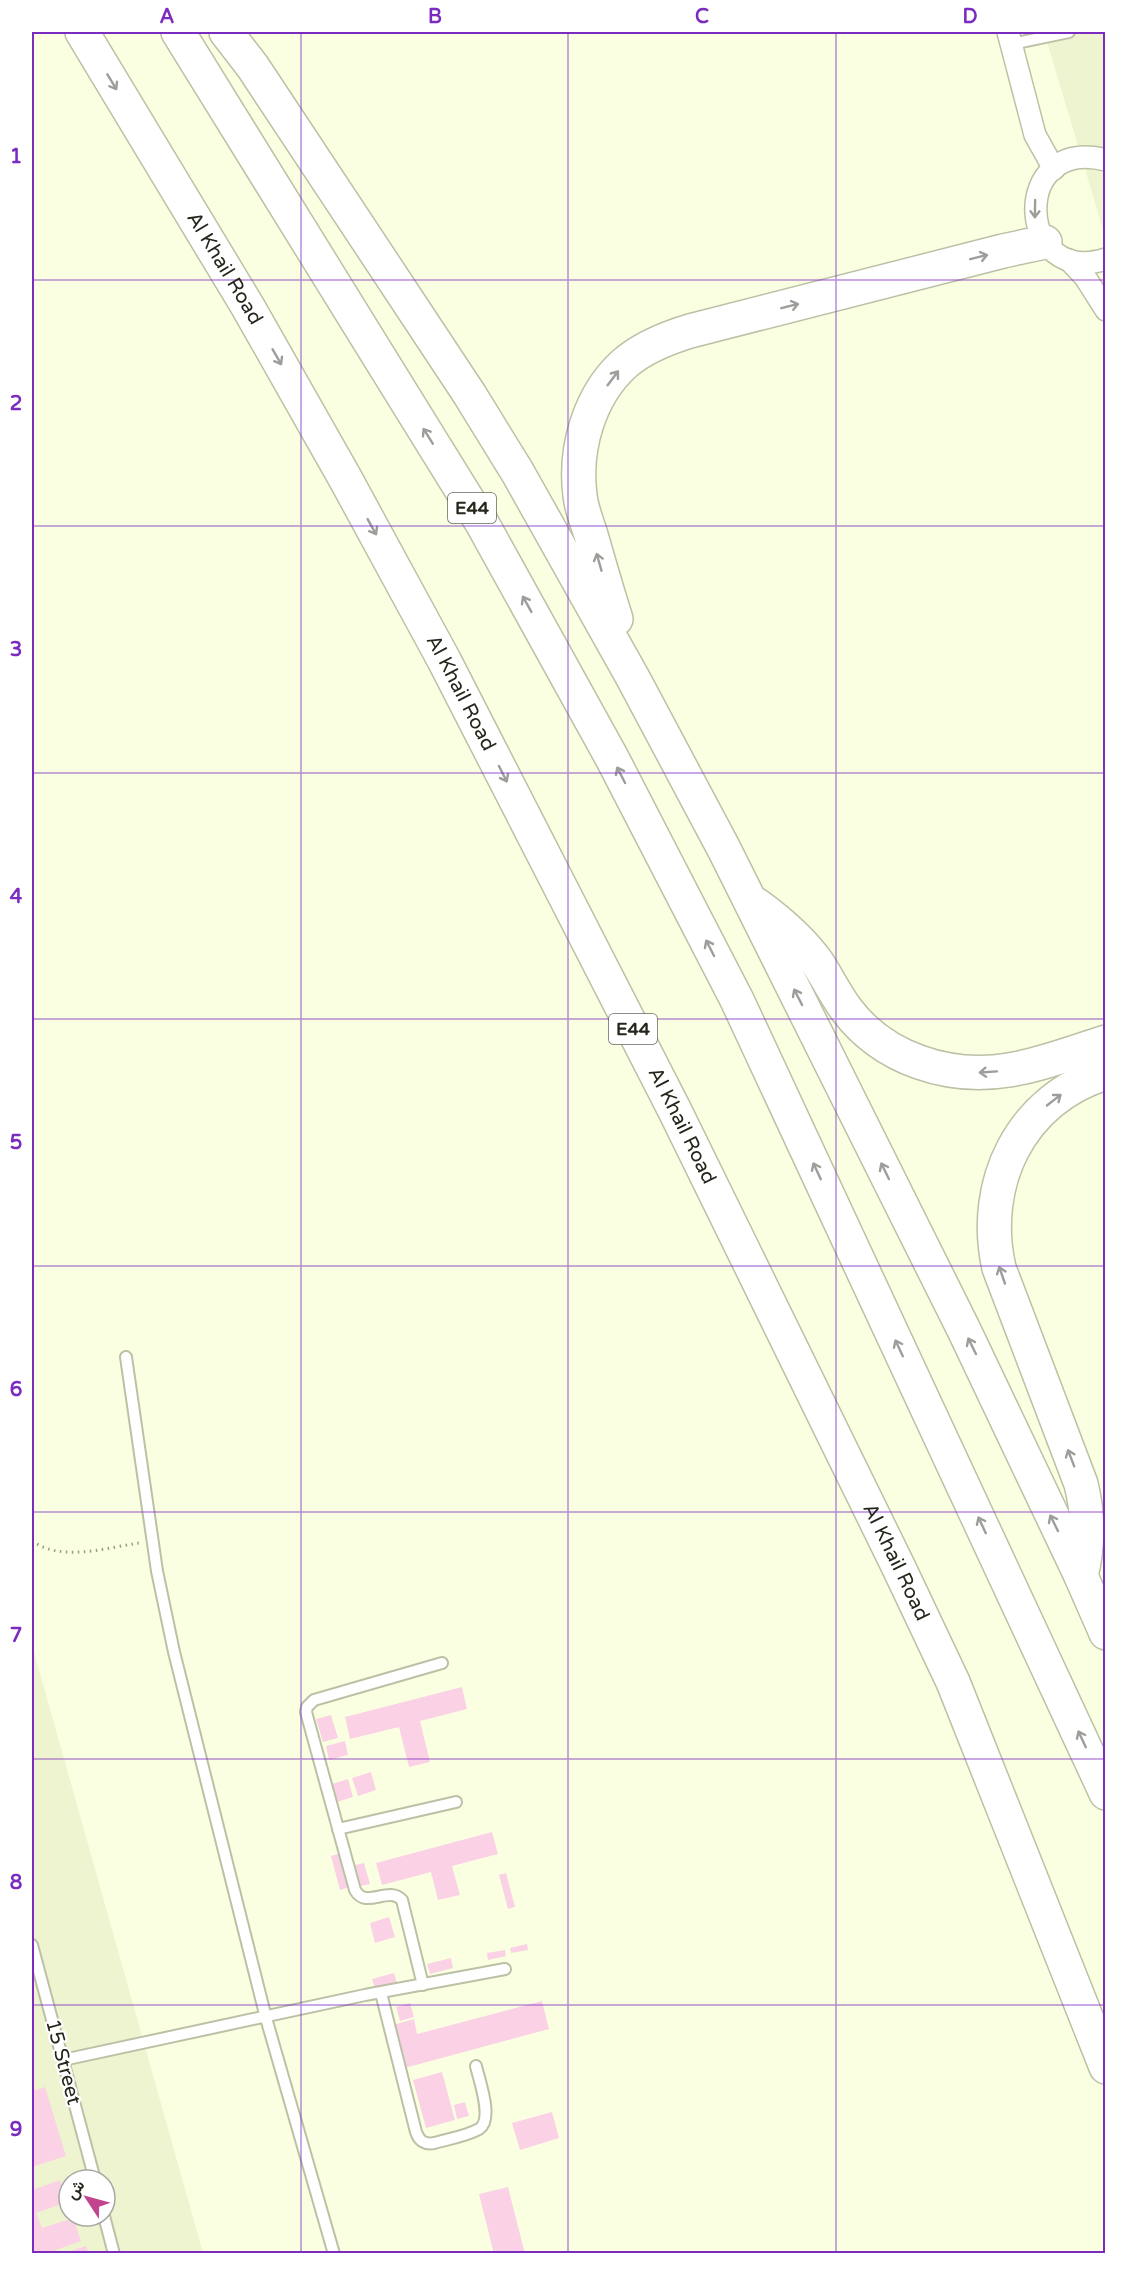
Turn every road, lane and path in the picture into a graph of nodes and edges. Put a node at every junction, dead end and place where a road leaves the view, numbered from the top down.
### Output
1 (82, 32) edge
2 (178, 32) edge
3 (226, 32) edge
4 (1069, 32) edge
5 (1010, 38) edge
6 (1106, 160) edge
7 (1054, 169) junction
8 (1057, 251) junction
9 (1106, 260) edge
10 (1106, 310) edge
11 (633, 678) junction
12 (749, 899) junction
13 (1106, 1042) edge
14 (1106, 1073) edge
15 (126, 1357) dead end
16 (32, 1541) edge
17 (153, 1541) junction
18 (1081, 1576) junction
19 (1106, 1633) edge
20 (442, 1663) dead end
21 (1106, 1793) edge
22 (456, 1802) dead end
23 (338, 1828) junction
24 (32, 1945) edge
25 (505, 1969) dead end
26 (423, 1985) junction
27 (381, 1992) junction
28 (266, 2018) junction
29 (63, 2060) junction
30 (476, 2066) dead end
31 (1106, 2067) edge
32 (92, 2168) edge
33 (107, 2228) edge
34 (114, 2253) edge
35 (334, 2253) edge

1 -> 31 highway, Al Khail Road / E44
21 -> 2 highway, E44
3 - 11 highway
4 - 5 lane
5 - 7 street
6 - 7 street
7 -> 8 street
8 - 9 street
8 - 10 street
11 -> 8 highway
11 - 12 highway
13 -> 12 highway
18 -> 12 highway
18 -> 14 highway
15 - 17 lane
16 - 17 path
17 - 28 lane
18 - 19 highway
20 - 23 lane
22 - 23 lane
23 - 26 lane
24 - 29 lane, 15 Street
25 - 26 lane
26 - 27 lane
27 - 28 lane
27 - 30 lane
28 - 29 lane
28 - 35 lane
29 - 32 lane, 15 Street
33 - 34 lane

